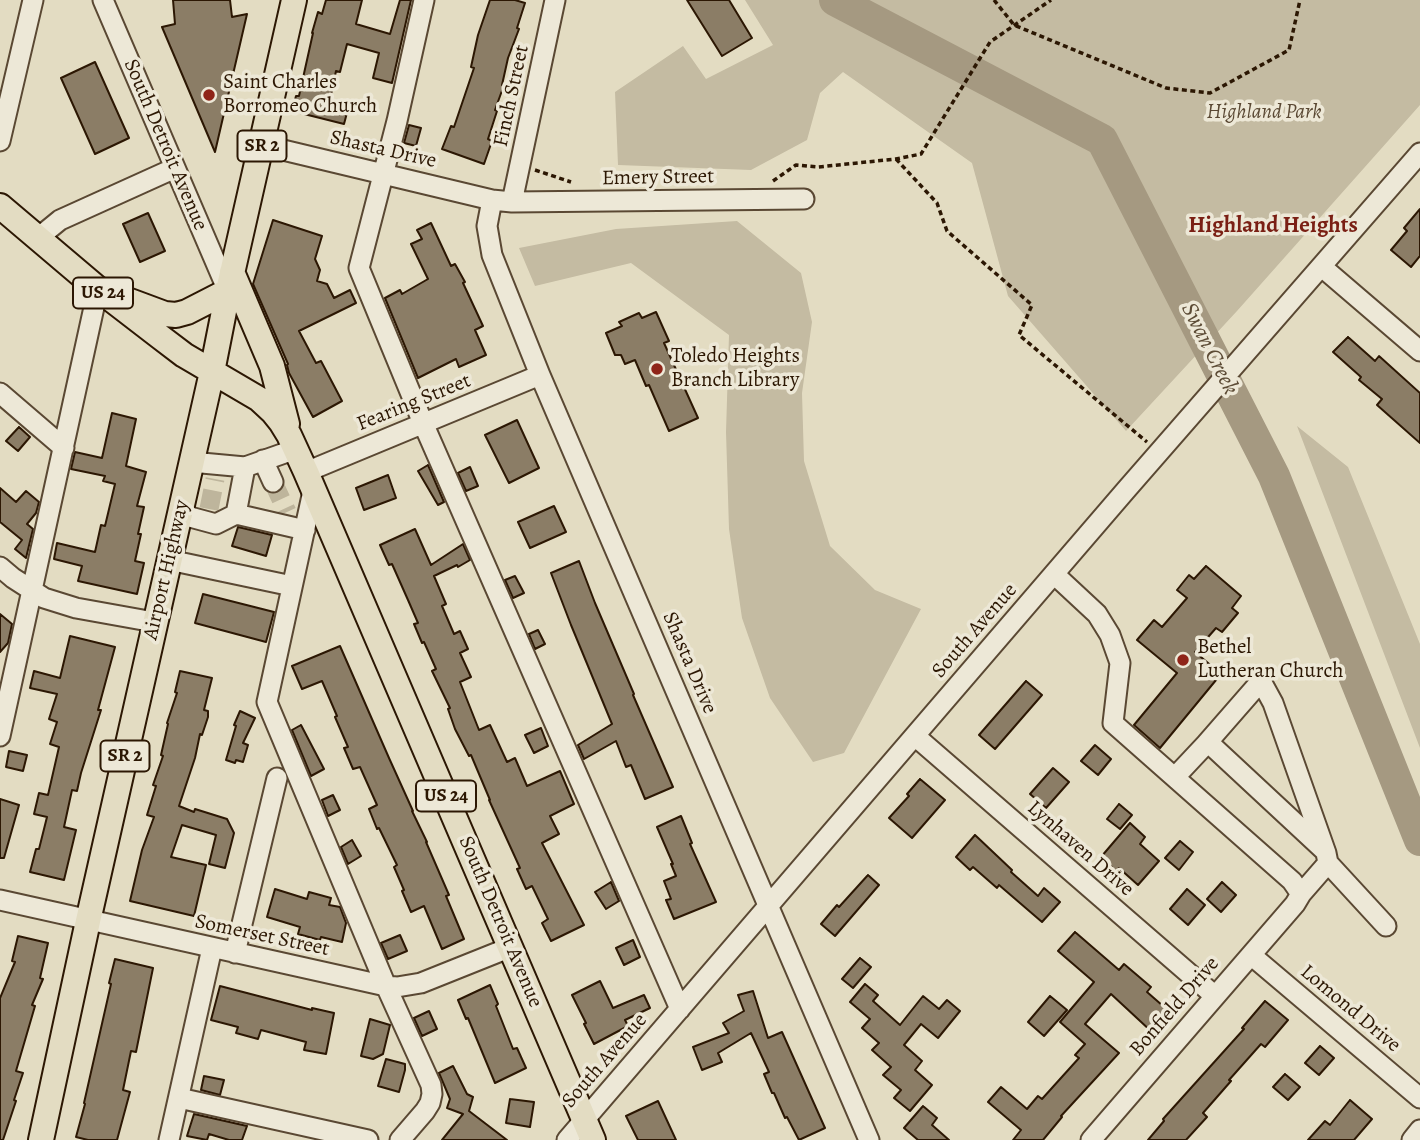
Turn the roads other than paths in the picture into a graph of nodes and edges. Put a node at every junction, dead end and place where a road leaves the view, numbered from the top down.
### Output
1 (33, 0) edge
2 (103, 0) edge
3 (294, 0) edge
4 (424, 0) edge
5 (555, 0) edge
6 (0, 141) edge
7 (262, 145) junction
8 (1420, 153) edge
9 (175, 168) junction
10 (384, 173) junction
11 (804, 199) dead end
12 (492, 200) junction
13 (512, 202) junction
14 (0, 206) edge
15 (38, 238) junction
16 (1322, 267) junction
17 (230, 281) junction
18 (98, 289) junction
19 (1420, 351) edge
20 (212, 372) junction
21 (540, 375) junction
22 (0, 393) edge
23 (423, 424) junction
24 (293, 442) junction
25 (64, 448) junction
26 (191, 462) junction
27 (254, 464) junction
28 (273, 482) tunnel mouth
29 (309, 482) junction
30 (179, 514) junction
31 (236, 514) junction
32 (295, 523) junction
33 (169, 560) junction
34 (0, 567) edge
35 (1054, 575) junction
36 (292, 586) junction
37 (33, 591) junction
38 (155, 622) junction
39 (0, 736) edge
40 (915, 736) junction
41 (1208, 744) junction
42 (1175, 777) junction
43 (277, 778) dead end
44 (1327, 858) junction
45 (1296, 893) junction
46 (0, 900) edge
47 (768, 907) junction
48 (88, 921) junction
49 (1386, 926) dead end
50 (511, 947) junction
51 (212, 948) junction
52 (236, 953) junction
53 (1251, 955) junction
54 (386, 986) junction
55 (1215, 996) junction
56 (680, 1009) junction
57 (178, 1098) junction
58 (1420, 1098) edge
59 (589, 1130) edge
60 (1420, 1130) edge
61 (41, 1140) edge
62 (169, 1140) edge
63 (368, 1140) edge
64 (400, 1140) edge
65 (567, 1140) edge
66 (869, 1140) edge
67 (1091, 1140) edge
68 (1412, 1140) edge

1 - 6 street
2 - 9 street, South Detroit Avenue
3 - 7 main road, Airport Highway / SR 2
4 - 10 street
5 - 13 street, Finch Street
7 - 10 street, Shasta Drive
7 - 17 main road, Airport Highway / SR 2
8 - 16 street, South Avenue
9 - 15 street
9 - 17 street, South Detroit Avenue
10 - 12 street, Shasta Drive
10 - 23 street
11 - 13 street, Emery Street
12 - 13 street, Shasta Drive
12 - 21 street, Shasta Drive
14 - 15 main road, US 24
15 - 18 main road, US 24
16 - 19 street
16 - 35 street, South Avenue
17 - 18 main road
17 - 20 main road, Airport Highway / SR 2
17 - 24 main road
18 - 20 main road, US 24
18 - 25 street
20 - 24 main road, US 24
20 - 26 main road, Airport Highway / SR 2
21 - 23 street, Fearing Street
21 - 47 street, Shasta Drive
22 - 25 street
23 - 29 street, Fearing Street
23 - 56 street
24 - 27 street
24 - 29 main road, US 24
25 - 37 street
26 - 27 street
26 - 30 main road, Airport Highway / SR 2
27 - 28 street
27 - 31 street
29 - 32 street
29 - 50 main road, South Detroit Avenue / US 24
30 - 31 street
30 - 33 main road, Airport Highway / SR 2
31 - 32 street
32 - 36 street
33 - 36 street
33 - 38 main road, Airport Highway / SR 2
34 - 37 street
35 - 40 street, South Avenue
35 - 42 street
36 - 54 street
37 - 38 street
37 - 39 street
38 - 48 main road, Airport Highway / SR 2
40 - 47 street, South Avenue
40 - 55 street, Lynhaven Drive
41 - 42 street
41 - 44 street
41 - 44 street
42 - 45 street
43 - 52 street
44 - 45 street, Bonfield Drive
44 - 49 street
45 - 53 street, Bonfield Drive
46 - 48 street, Somerset Street
47 - 56 street, South Avenue
47 - 66 street, Shasta Drive
48 - 51 street, Somerset Street
48 - 61 main road, Airport Highway / SR 2
50 - 54 street, Somerset Street
50 - 59 main road, South Detroit Avenue / US 24
51 - 52 street, Somerset Street
51 - 57 street
52 - 54 street, Somerset Street
53 - 55 street, Bonfield Drive
53 - 58 street, Lomond Drive
54 - 64 street
55 - 67 street, Bonfield Drive
56 - 59 street, South Avenue
57 - 62 street
57 - 63 street
59 - 65 street, South Avenue
60 - 68 street

